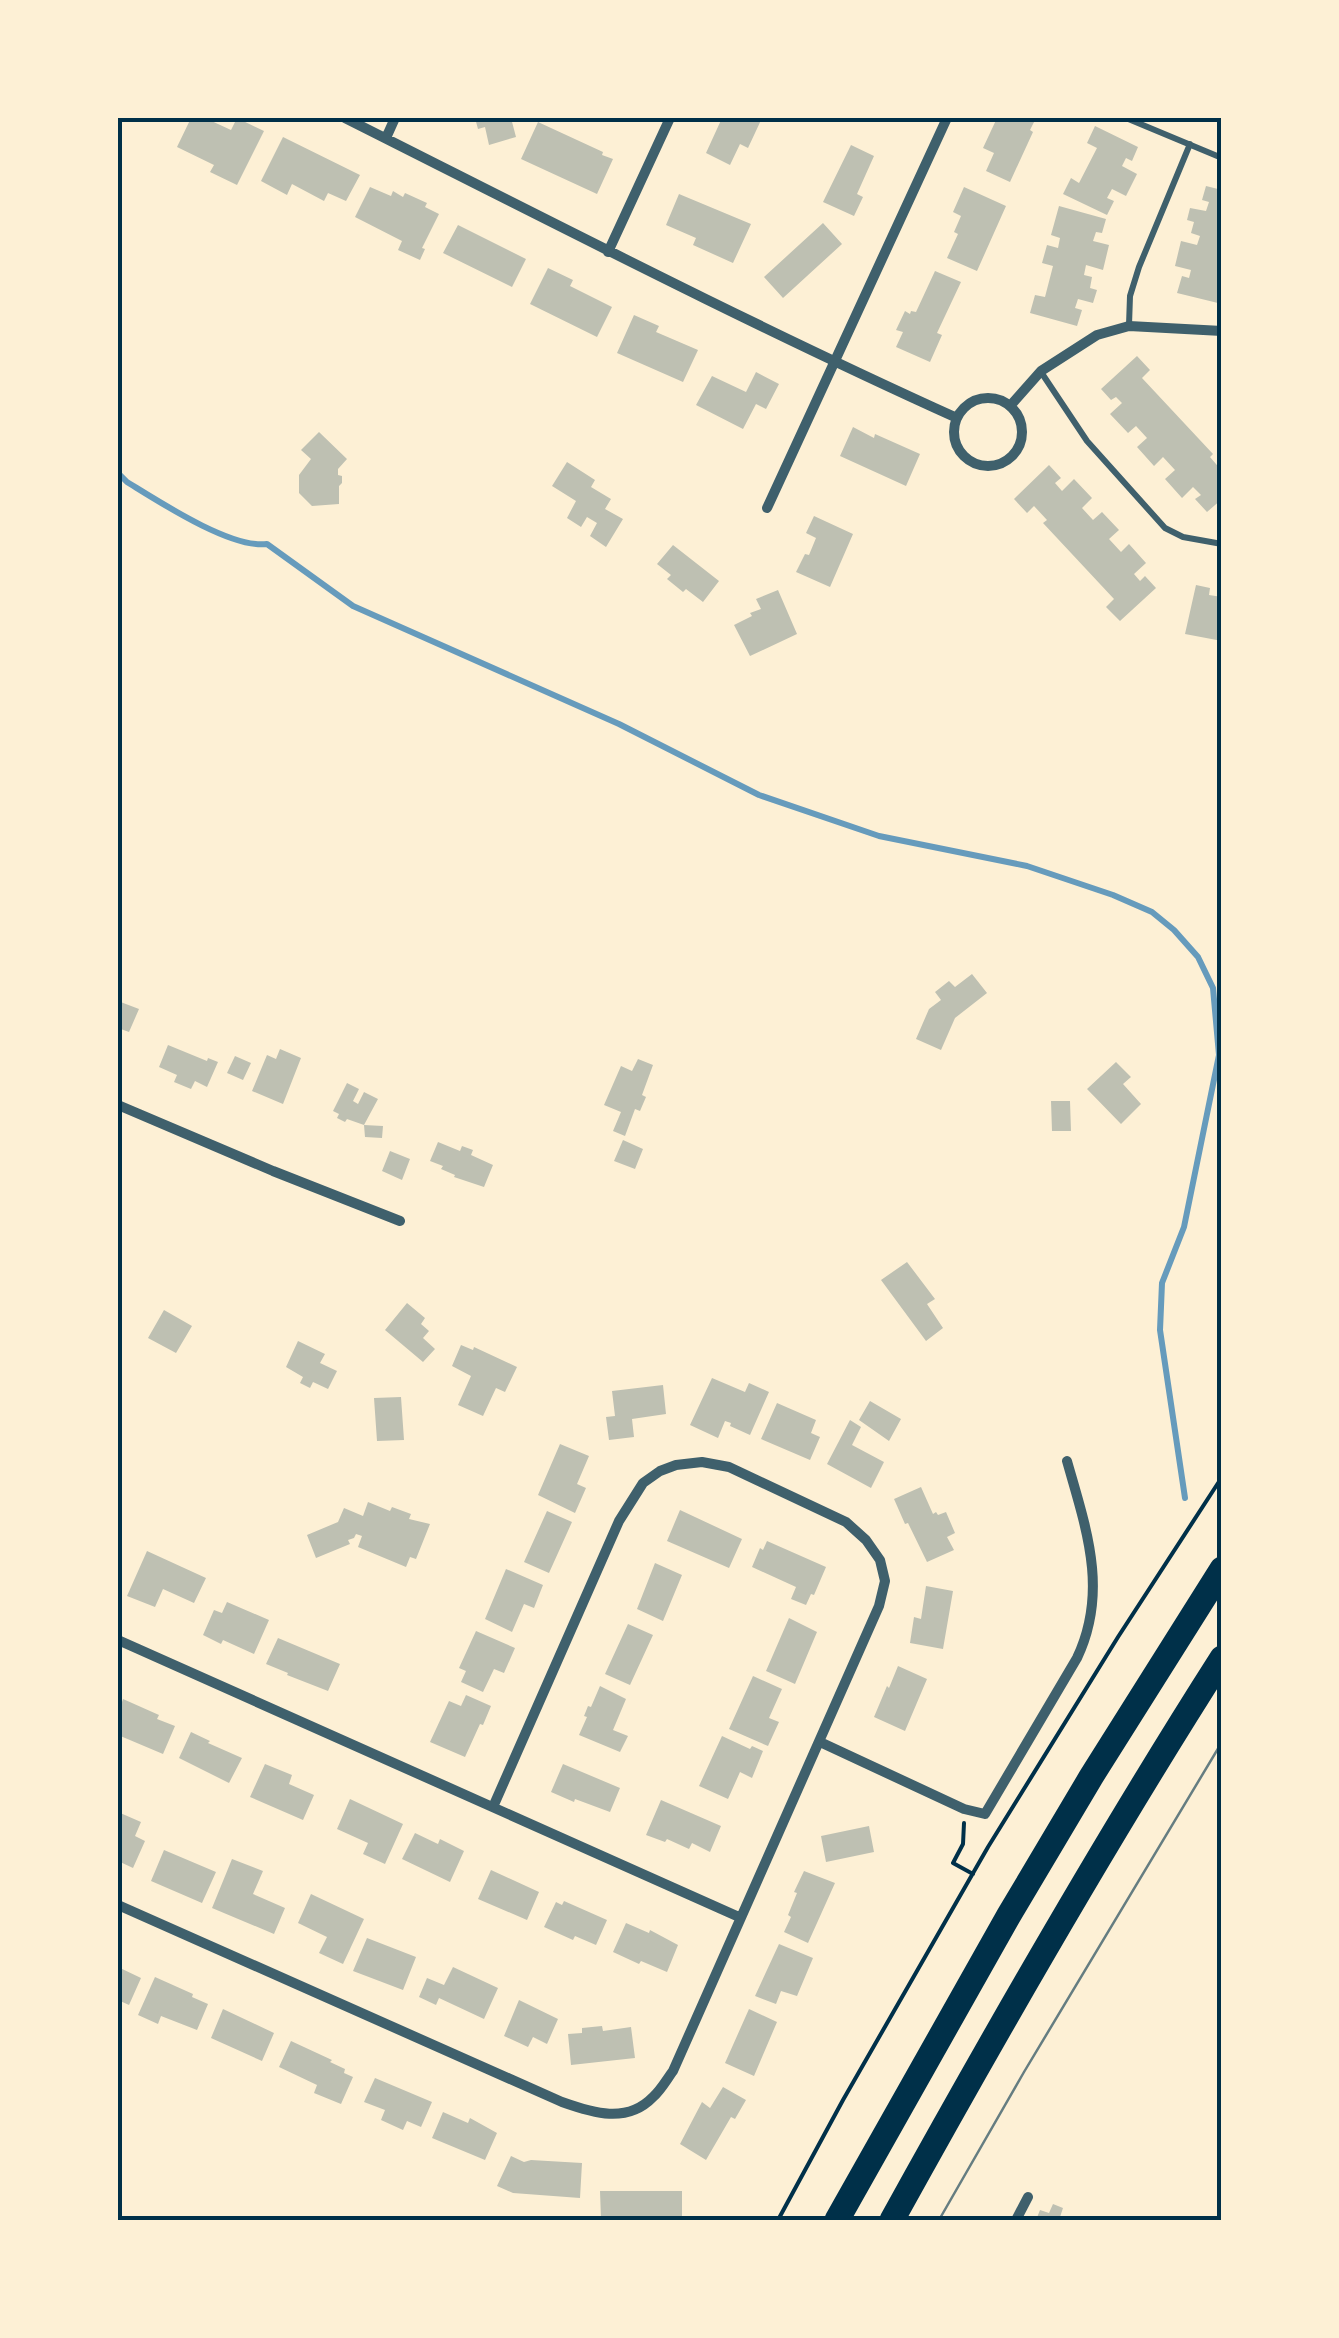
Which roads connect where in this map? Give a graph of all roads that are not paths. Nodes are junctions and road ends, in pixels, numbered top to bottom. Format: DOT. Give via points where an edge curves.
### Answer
graph roads {
  1 [pos="344,118"];
  2 [pos="395,118"];
  3 [pos="670,118"];
  4 [pos="947,118"];
  5 [pos="1126,118"];
  6 [pos="386,138"];
  7 [pos="1190,144"];
  8 [pos="1222,158"];
  9 [pos="608,252"];
  10 [pos="1130,326"];
  11 [pos="1222,331"];
  12 [pos="834,362"];
  13 [pos="1041,371"];
  14 [pos="1010,406"];
  15 [pos="957,418"];
  16 [pos="767,508"];
  17 [pos="1222,544"];
  18 [pos="118,1106"];
  19 [pos="400,1221"];
  20 [pos="1066,1461"];
  21 [pos="1222,1569"];
  22 [pos="118,1640"];
  23 [pos="1222,1658"];
  24 [pos="820,1742"];
  25 [pos="493,1806"];
  26 [pos="118,1905"];
  27 [pos="739,1917"];
  28 [pos="1028,2197"];
  29 [pos="837,2220"];
  30 [pos="892,2220"];
  31 [pos="1016,2220"];
  1 -- 6 [label="street"];
  2 -- 6 [label="street"];
  3 -- 9 [label="street"];
  4 -- 12 [label="street"];
  5 -- 7 [label="lane"];
  6 -- 9 [label="street"];
  7 -- 8 [label="lane"];
  7 -- 10 [label="lane" via="1139,267"];
  9 -- 12 [label="street"];
  10 -- 11 [label="street"];
  10 -- 13 [label="street" via="1097,335"];
  12 -- 15 [label="street"];
  12 -- 16 [label="street"];
  13 -- 14 [label="street"];
  13 -- 17 [label="lane" via="1087,441 1166,528"];
  14 -- 15 [label="street" via="978,399"];
  14 -- 15 [label="street" via="1022,437 1012,456 992,466 962,454 954,434"];
  18 -- 19 [label="street"];
  20 -- 24 [label="street" via="1092,1565 1085,1641 985,1814"];
  21 -- 29 [label="highway" via="1091,1777"];
  22 -- 25 [label="street"];
  23 -- 30 [label="highway" via="1062,1920"];
  24 -- 25 [label="street" via="880,1606 880,1560 846,1522 730,1468 676,1465 642,1483 619,1521"];
  24 -- 27 [label="street"];
  25 -- 27 [label="street"];
  26 -- 27 [label="street" via="562,2102 594,2114 624,2115 652,2100 673,2071"];
  28 -- 31 [label="street"];
}
